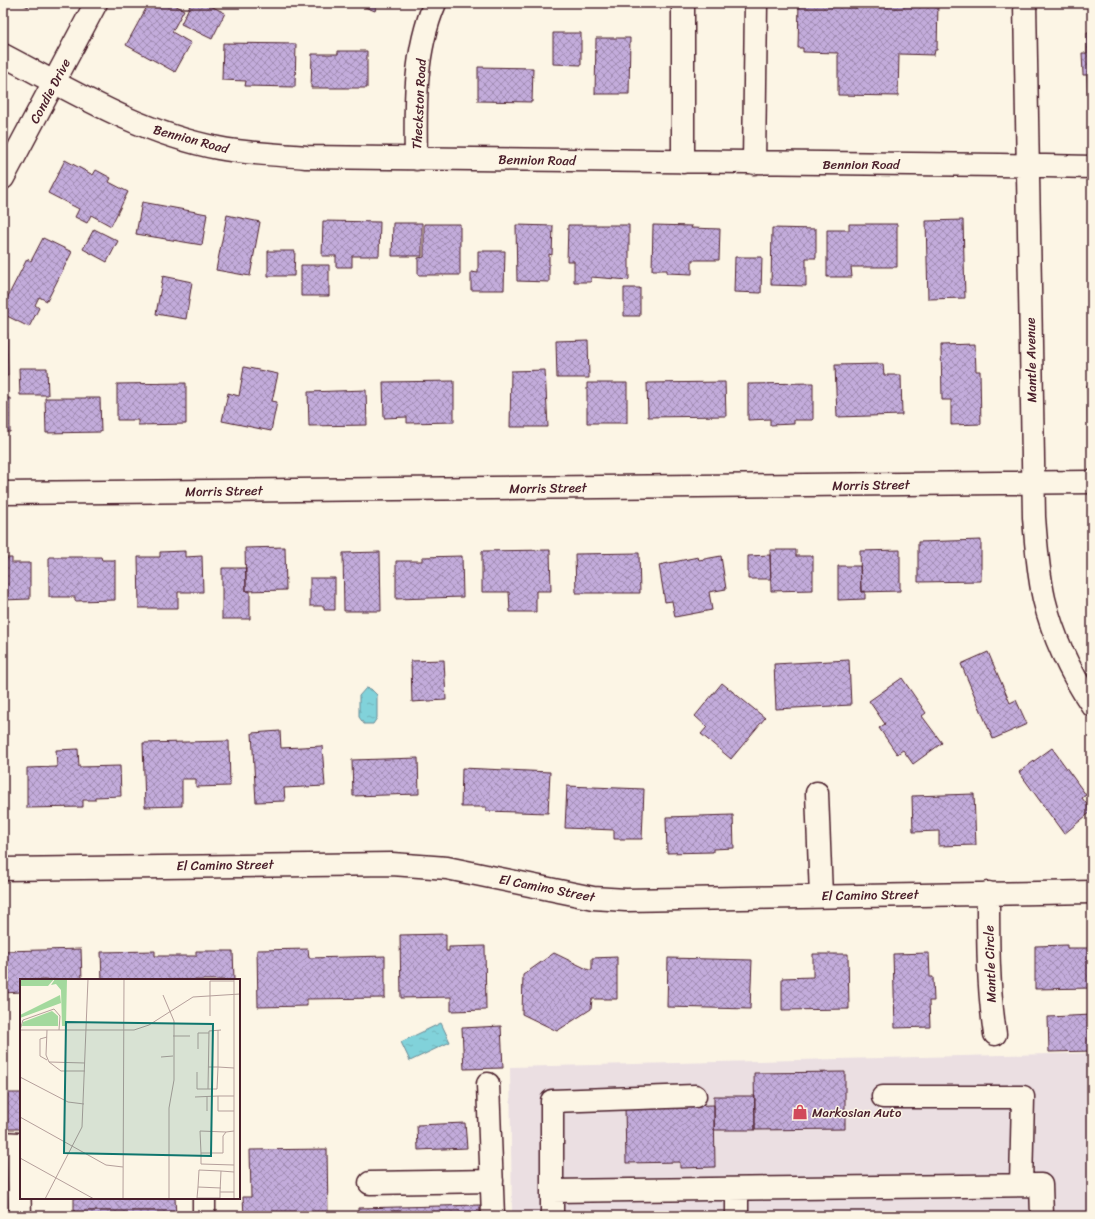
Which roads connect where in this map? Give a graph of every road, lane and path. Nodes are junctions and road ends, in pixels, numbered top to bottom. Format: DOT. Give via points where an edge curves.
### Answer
graph roads {
  1 [pos="96,3"];
  2 [pos="435,3"];
  3 [pos="683,3"];
  4 [pos="756,3"];
  5 [pos="1025,3"];
  6 [pos="3,55"];
  7 [pos="55,82"];
  8 [pos="416,159"];
  9 [pos="683,162"];
  10 [pos="754,163"];
  11 [pos="1028,166"];
  12 [pos="1092,167"];
  13 [pos="3,178"];
  14 [pos="1092,482"];
  15 [pos="1033,483"];
  16 [pos="3,493"];
  17 [pos="1092,705"];
  18 [pos="817,793"];
  19 [pos="3,869"];
  20 [pos="1092,892"];
  21 [pos="988,893"];
  22 [pos="820,896"];
  23 [pos="995,1034"];
  24 [pos="488,1084"];
  25 [pos="696,1096"];
  26 [pos="883,1096"];
  27 [pos="14,1143"];
  28 [pos="492,1181"];
  29 [pos="370,1183"];
  30 [pos="1021,1186"];
  31 [pos="737,1189"];
  32 [pos="552,1191"];
  33 [pos="204,1199"];
  34 [pos="20,1216"];
  35 [pos="204,1216"];
  36 [pos="493,1216"];
  37 [pos="552,1216"];
  38 [pos="737,1216"];
  39 [pos="1042,1216"];
  1 -- 7 [label="street, Condie Drive"];
  2 -- 8 [label="street, Theckston Road" via="427,21 418,68"];
  3 -- 9 [label="street"];
  4 -- 10 [label="street"];
  5 -- 11 [label="street, Mantle Avenue"];
  6 -- 7 [label="street, Bennion Road"];
  7 -- 8 [label="street, Bennion Road" via="132,122 218,148 306,157"];
  7 -- 13 [label="street, Condie Drive"];
  8 -- 9 [label="street, Bennion Road"];
  9 -- 10 [label="street, Bennion Road"];
  10 -- 11 [label="street, Bennion Road"];
  11 -- 12 [label="street, Bennion Road"];
  11 -- 15 [label="street, Mantle Avenue"];
  14 -- 15 [label="street, Morris Street"];
  15 -- 16 [label="street, Morris Street"];
  15 -- 17 [label="street, Mantle Avenue" via="1038,566 1044,599 1055,633 1080,688"];
  18 -- 22 [label="street"];
  19 -- 22 [label="street, El Camino Street" via="392,864 447,868 593,898 626,900"];
  20 -- 21 [label="street, El Camino Street"];
  21 -- 22 [label="street, El Camino Street"];
  21 -- 23 [label="street, Mantle Circle" via="988,970"];
  24 -- 28 [label="street"];
  25 -- 32 [label="street" via="552,1101"];
  26 -- 30 [label="street" via="1023,1098"];
  27 -- 34 [label="street"];
  28 -- 29 [label="street"];
  28 -- 36 [label="street"];
  30 -- 31 [label="street"];
  30 -- 39 [label="street" via="1041,1185"];
  31 -- 32 [label="street"];
  31 -- 38 [label="street"];
  32 -- 37 [label="street"];
  33 -- 35 [label="street"];
}
